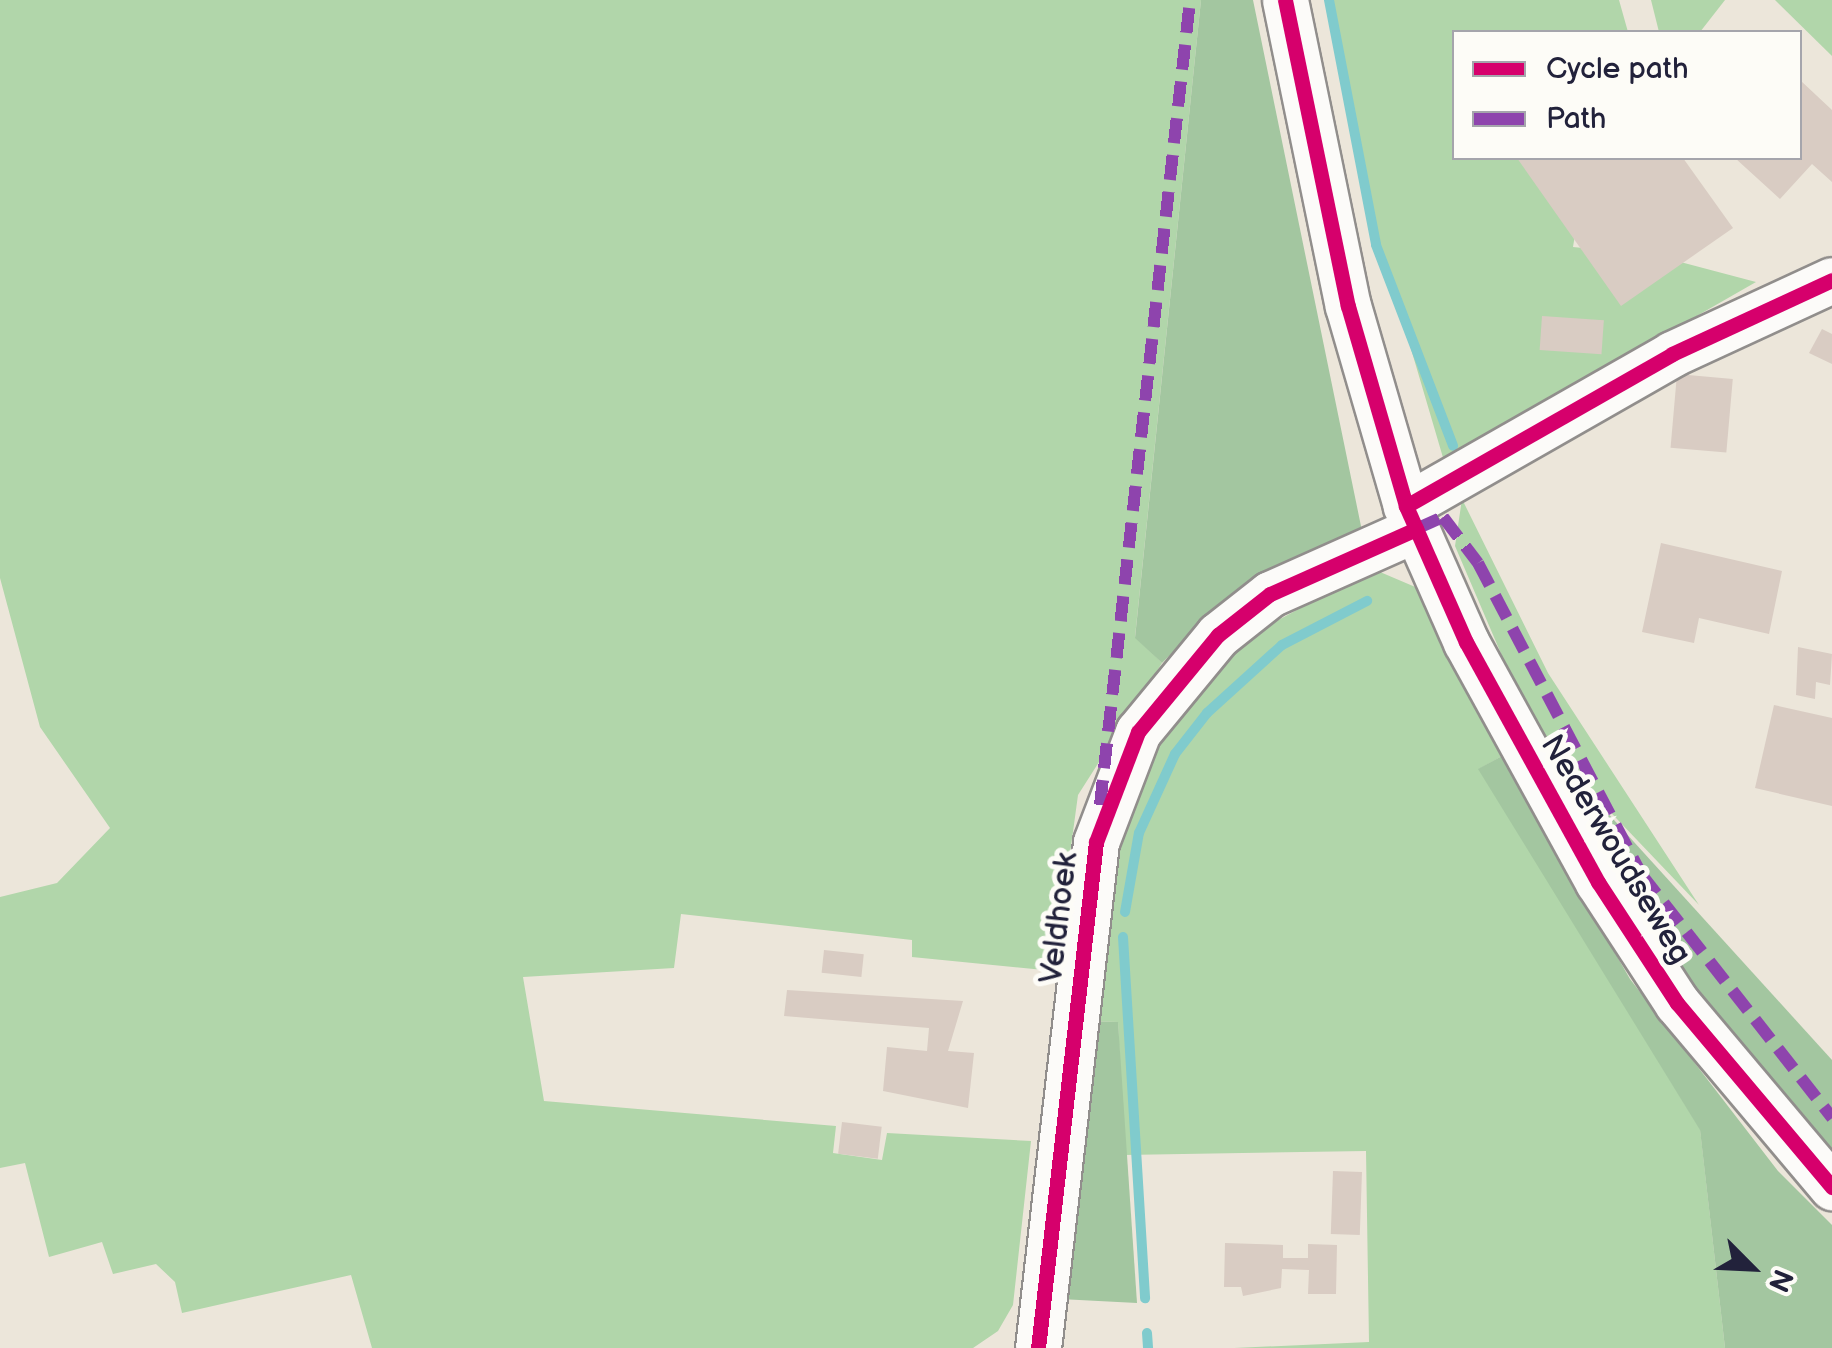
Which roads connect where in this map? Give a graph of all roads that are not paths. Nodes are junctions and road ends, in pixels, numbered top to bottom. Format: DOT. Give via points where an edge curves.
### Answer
graph roads {
  1 [pos="1286,0"];
  2 [pos="1832,280"];
  3 [pos="1411,517"];
  4 [pos="1832,1187"];
  5 [pos="1038,1348"];
  1 -- 3 [label="street, Nederwoudseweg" via="1348,306"];
  2 -- 3 [label="street" via="1672,354"];
  3 -- 4 [label="street, Nederwoudseweg" via="1598,882 1677,1002"];
  3 -- 5 [label="street, Veldhoek" via="1270,594 1218,635 1138,732 1096,842"];
}
